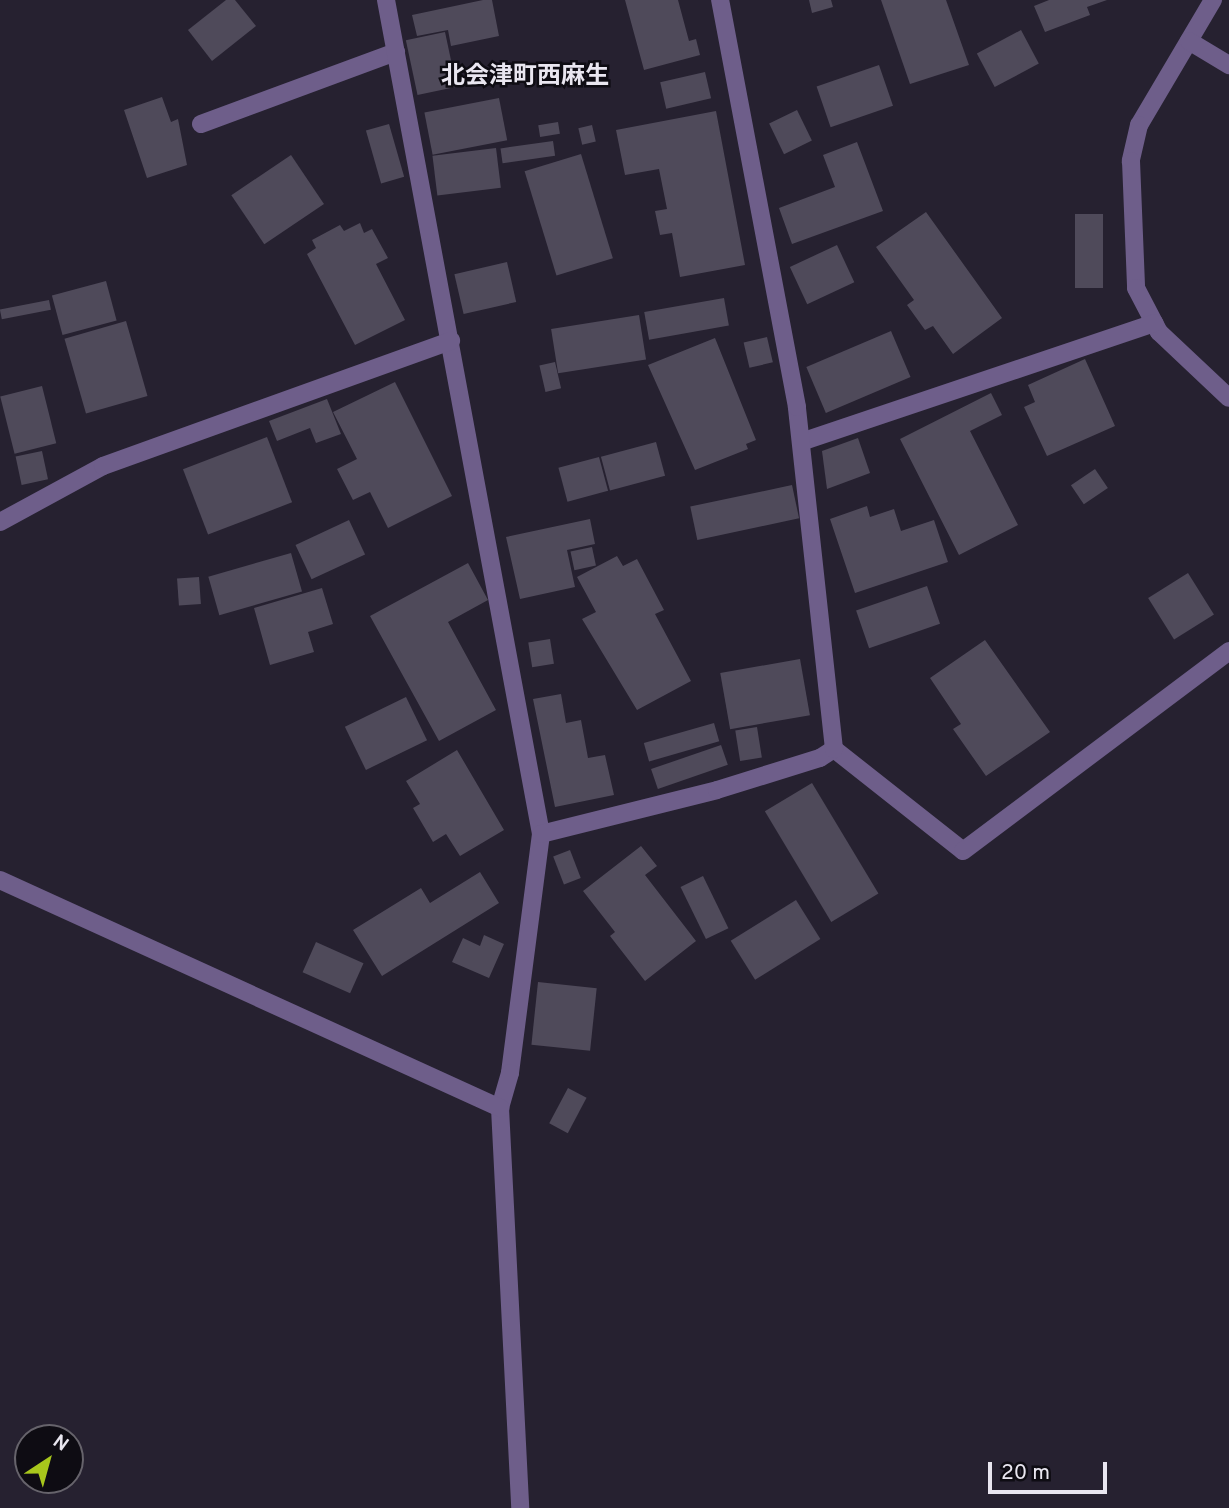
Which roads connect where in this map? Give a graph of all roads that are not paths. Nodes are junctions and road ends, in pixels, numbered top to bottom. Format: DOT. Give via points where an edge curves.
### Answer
graph roads {
  1 [pos="386,0"];
  2 [pos="720,0"];
  3 [pos="1213,0"];
  4 [pos="1189,41"];
  5 [pos="396,52"];
  6 [pos="1229,65"];
  7 [pos="201,124"];
  8 [pos="1154,323"];
  9 [pos="451,341"];
  10 [pos="1229,398"];
  11 [pos="801,442"];
  12 [pos="0,522"];
  13 [pos="1229,651"];
  14 [pos="834,750"];
  15 [pos="541,834"];
  16 [pos="0,880"];
  17 [pos="500,1108"];
  18 [pos="520,1508"];
  1 -- 5 [label="street"];
  2 -- 11 [label="street"];
  3 -- 4 [label="street"];
  4 -- 6 [label="street"];
  4 -- 8 [label="street" via="1139,125 1131,162 1136,288"];
  5 -- 7 [label="street"];
  5 -- 9 [label="street"];
  8 -- 10 [label="street"];
  8 -- 11 [label="street"];
  9 -- 12 [label="street" via="103,466"];
  9 -- 15 [label="street"];
  11 -- 14 [label="street"];
  13 -- 14 [label="street" via="963,851"];
  14 -- 15 [label="street" via="717,790"];
  15 -- 17 [label="street" via="510,1073"];
  16 -- 17 [label="street"];
  17 -- 18 [label="street"];
}
